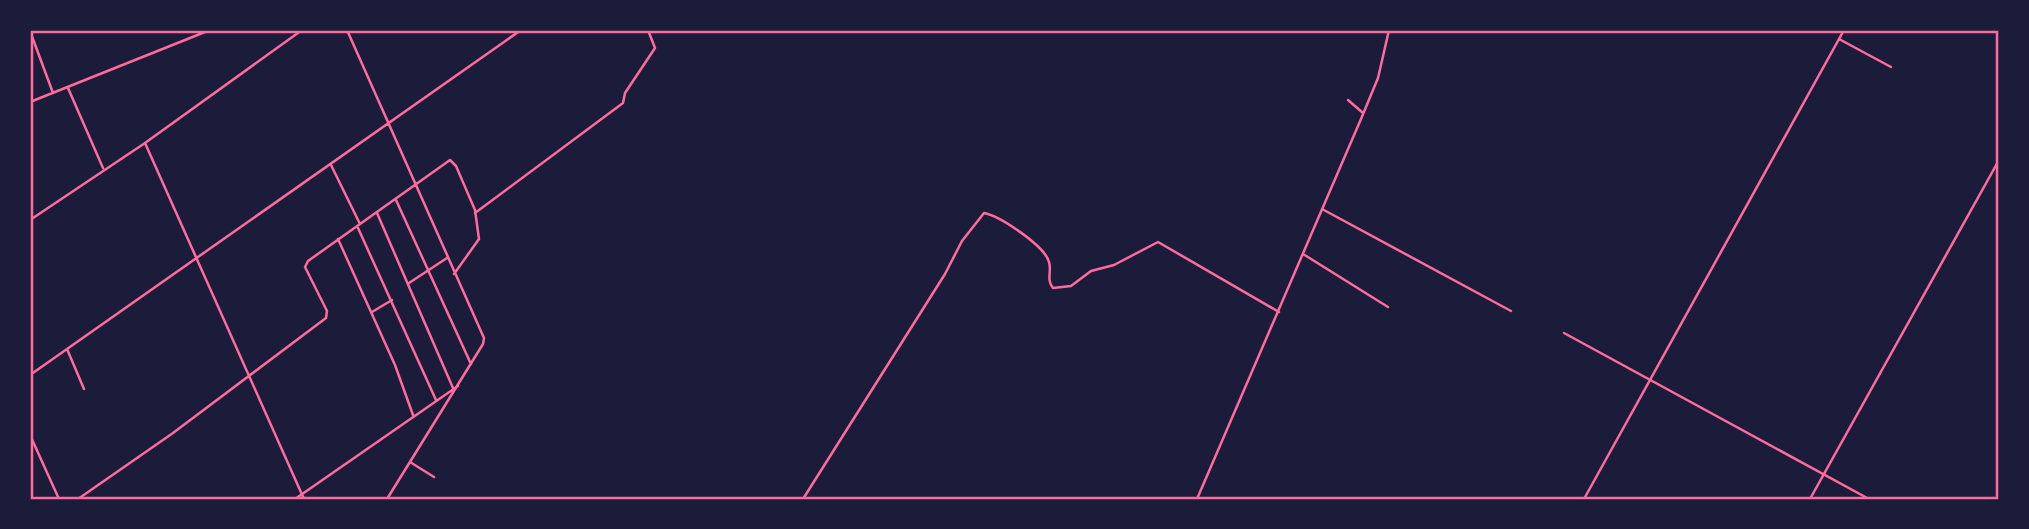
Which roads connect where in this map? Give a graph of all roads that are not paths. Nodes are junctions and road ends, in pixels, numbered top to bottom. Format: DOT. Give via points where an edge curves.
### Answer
graph roads {
  1 [pos="210,30"];
  2 [pos="302,30"];
  3 [pos="347,30"];
  4 [pos="521,30"];
  5 [pos="648,30"];
  6 [pos="1389,30"];
  7 [pos="1844,30"];
  8 [pos="30,31"];
  9 [pos="1839,39"];
  10 [pos="1891,66"];
  11 [pos="67,88"];
  12 [pos="53,93"];
  13 [pos="1348,100"];
  14 [pos="30,102"];
  15 [pos="1363,113"];
  16 [pos="389,123"];
  17 [pos="145,143"];
  18 [pos="1999,160"];
  19 [pos="331,165"];
  20 [pos="103,168"];
  21 [pos="416,185"];
  22 [pos="396,200"];
  23 [pos="1322,209"];
  24 [pos="475,212"];
  25 [pos="377,213"];
  26 [pos="30,220"];
  27 [pos="359,225"];
  28 [pos="338,239"];
  29 [pos="1303,254"];
  30 [pos="447,258"];
  31 [pos="197,259"];
  32 [pos="427,270"];
  33 [pos="453,274"];
  34 [pos="408,283"];
  35 [pos="392,300"];
  36 [pos="1388,307"];
  37 [pos="1511,311"];
  38 [pos="372,312"];
  39 [pos="1279,312"];
  40 [pos="1564,333"];
  41 [pos="67,349"];
  42 [pos="471,364"];
  43 [pos="30,375"];
  44 [pos="248,377"];
  45 [pos="1650,380"];
  46 [pos="456,387"];
  47 [pos="84,389"];
  48 [pos="436,400"];
  49 [pos="414,415"];
  50 [pos="30,435"];
  51 [pos="410,462"];
  52 [pos="1823,474"];
  53 [pos="434,477"];
  54 [pos="302,494"];
  55 [pos="59,499"];
  56 [pos="78,499"];
  57 [pos="295,499"];
  58 [pos="304,499"];
  59 [pos="387,499"];
  60 [pos="803,499"];
  61 [pos="1197,499"];
  62 [pos="1584,499"];
  63 [pos="1810,499"];
  64 [pos="1869,499"];
  1 -- 11 [label="street"];
  2 -- 17 [label="street"];
  3 -- 16 [label="street"];
  4 -- 16 [label="street"];
  5 -- 24 [label="street" via="655,48 623,103"];
  6 -- 15 [label="street" via="1378,78"];
  7 -- 9 [label="street"];
  8 -- 12 [label="street"];
  9 -- 10 [label="street"];
  9 -- 45 [label="street"];
  11 -- 12 [label="street"];
  11 -- 20 [label="street"];
  12 -- 14 [label="street"];
  13 -- 15 [label="street"];
  15 -- 23 [label="street"];
  16 -- 19 [label="street"];
  16 -- 21 [label="street"];
  17 -- 20 [label="street"];
  17 -- 31 [label="street"];
  18 -- 52 [label="street"];
  19 -- 27 [label="street"];
  19 -- 31 [label="street"];
  20 -- 26 [label="street"];
  21 -- 22 [label="street"];
  21 -- 24 [label="street" via="452,160"];
  21 -- 30 [label="street"];
  22 -- 25 [label="street"];
  22 -- 32 [label="street"];
  23 -- 29 [label="street"];
  23 -- 37 [label="street"];
  24 -- 33 [label="street" via="479,239"];
  25 -- 27 [label="street"];
  25 -- 34 [label="street"];
  27 -- 28 [label="street"];
  27 -- 35 [label="street"];
  28 -- 38 [label="street"];
  28 -- 44 [label="street" via="305,265 327,311 326,318"];
  29 -- 36 [label="street"];
  29 -- 39 [label="street"];
  30 -- 32 [label="street"];
  30 -- 33 [label="street"];
  31 -- 41 [label="street"];
  31 -- 44 [label="street"];
  32 -- 34 [label="street"];
  32 -- 42 [label="street"];
  33 -- 42 [label="street" via="483,334 483,344"];
  34 -- 46 [label="street"];
  35 -- 38 [label="street"];
  35 -- 48 [label="street"];
  38 -- 49 [label="street"];
  39 -- 60 [label="street" via="1158,242 1114,265 1091,271 1071,286 1053,288 1042,248 984,213 962,241"];
  39 -- 61 [label="street"];
  40 -- 45 [label="street"];
  41 -- 43 [label="street"];
  41 -- 47 [label="street"];
  42 -- 46 [label="street"];
  44 -- 54 [label="street"];
  44 -- 56 [label="street"];
  45 -- 52 [label="street"];
  45 -- 62 [label="street"];
  46 -- 48 [label="street"];
  46 -- 51 [label="street"];
  48 -- 49 [label="street"];
  49 -- 54 [label="street"];
  50 -- 55 [label="street"];
  51 -- 53 [label="street"];
  51 -- 59 [label="street"];
  52 -- 63 [label="street"];
  52 -- 64 [label="street"];
  54 -- 57 [label="street"];
  54 -- 58 [label="street"];
}
